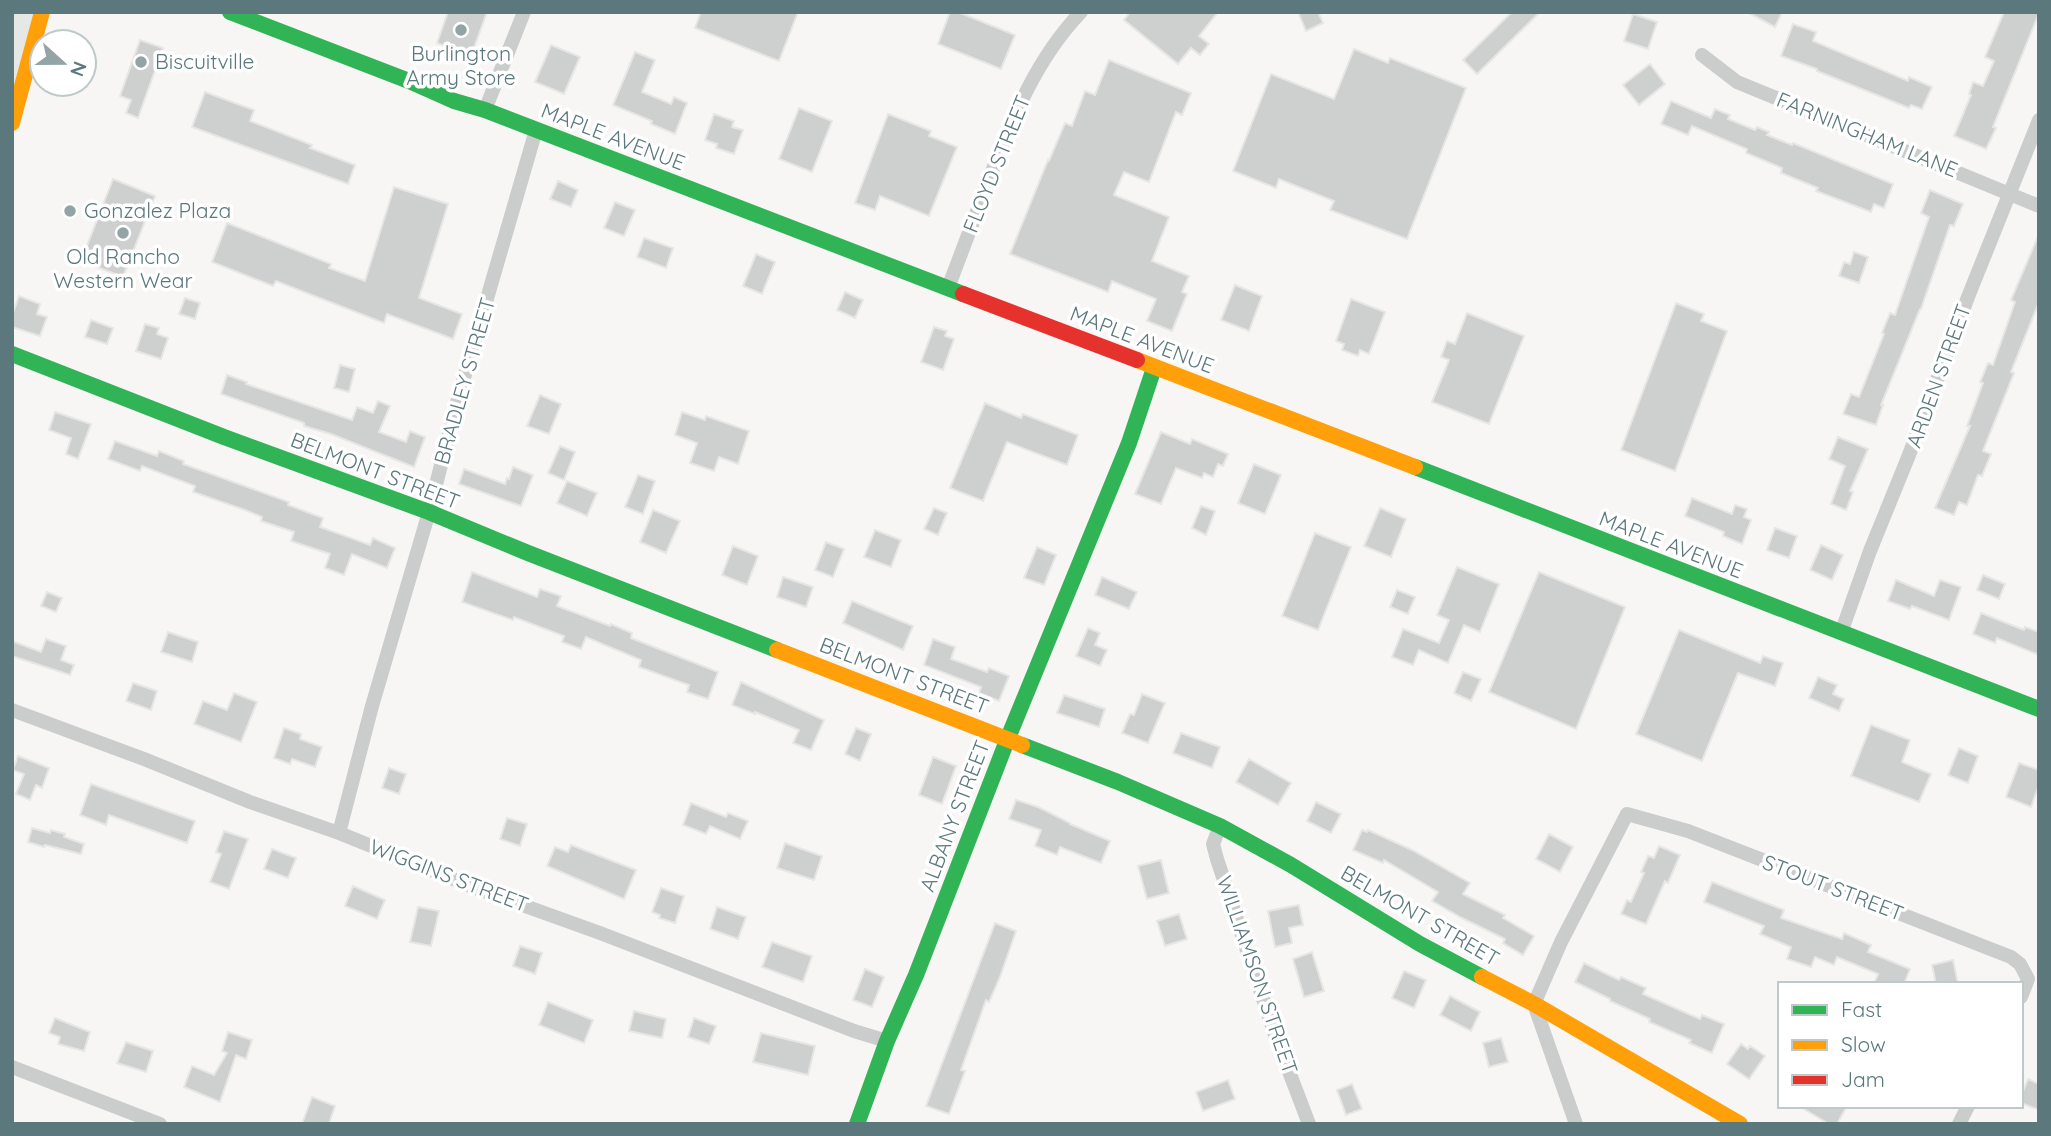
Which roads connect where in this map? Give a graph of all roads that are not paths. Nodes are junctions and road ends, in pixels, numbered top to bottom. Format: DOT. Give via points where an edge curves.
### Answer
graph roads {
  1 [pos="42,12"];
  2 [pos="230,12"];
  3 [pos="524,12"];
  4 [pos="1081,12"];
  5 [pos="1702,55"];
  6 [pos="485,110"];
  7 [pos="2039,120"];
  8 [pos="12,122"];
  9 [pos="536,130"];
  10 [pos="2009,193"];
  11 [pos="2039,206"];
  12 [pos="948,288"];
  13 [pos="12,355"];
  14 [pos="1154,368"];
  15 [pos="429,512"];
  16 [pos="1841,633"];
  17 [pos="2039,709"];
  18 [pos="12,710"];
  19 [pos="1007,738"];
  20 [pos="1220,826"];
  21 [pos="339,833"];
  22 [pos="2023,992"];
  23 [pos="1534,1004"];
  24 [pos="887,1041"];
  25 [pos="12,1067"];
  26 [pos="1967,1108"];
  27 [pos="160,1124"];
  28 [pos="857,1124"];
  29 [pos="1309,1124"];
  30 [pos="1576,1124"];
  31 [pos="1740,1124"];
  32 [pos="1959,1124"];
  1 -- 8 [label="street"];
  2 -- 6 [label="street, MAPLE AVENUE"];
  3 -- 6 [label="street"];
  4 -- 12 [label="street, FLOYD STREET" via="1053,47 1014,113"];
  5 -- 10 [label="street, FARNINGHAM LANE" via="1737,82"];
  6 -- 9 [label="street, MAPLE AVENUE"];
  7 -- 10 [label="street, ARDEN STREET"];
  9 -- 12 [label="street, MAPLE AVENUE"];
  9 -- 15 [label="street, BRADLEY STREET"];
  10 -- 11 [label="street, FARNINGHAM LANE"];
  10 -- 16 [label="street, ARDEN STREET"];
  12 -- 14 [label="street, MAPLE AVENUE"];
  13 -- 15 [label="street, BELMONT STREET"];
  14 -- 16 [label="street, MAPLE AVENUE"];
  14 -- 19 [label="street, ALBANY STREET" via="1129,443"];
  15 -- 19 [label="street, BELMONT STREET"];
  15 -- 21 [label="street, BRADLEY STREET"];
  16 -- 17 [label="street, MAPLE AVENUE"];
  18 -- 21 [label="street, WIGGINS STREET"];
  19 -- 20 [label="street, BELMONT STREET"];
  19 -- 24 [label="street, ALBANY STREET"];
  20 -- 23 [label="street, BELMONT STREET" via="1420,944"];
  20 -- 29 [label="street, WILLIAMSON STREET" via="1213,844 1217,859"];
  21 -- 24 [label="street, WIGGINS STREET"];
  22 -- 23 [label="street, STOUT STREET" via="2028,979 2011,957 1688,831 1628,814"];
  23 -- 30 [label="street"];
  23 -- 31 [label="street, BELMONT STREET"];
  24 -- 28 [label="street, ALBANY STREET"];
  25 -- 27 [label="street"];
  26 -- 32 [label="street"];
}
